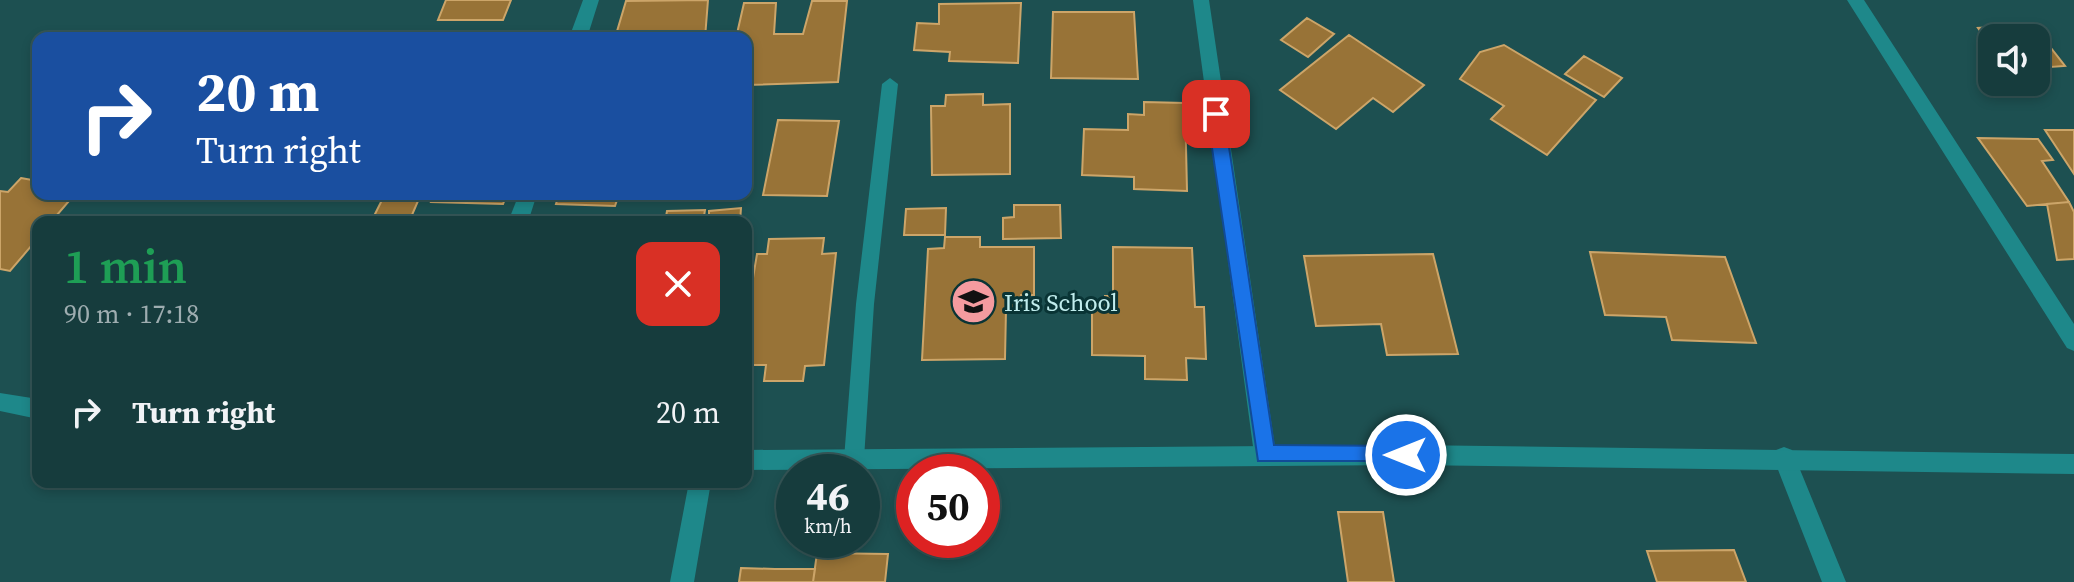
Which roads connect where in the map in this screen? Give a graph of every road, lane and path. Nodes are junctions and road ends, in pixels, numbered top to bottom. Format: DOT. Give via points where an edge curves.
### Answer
graph roads {
  1 [pos="591,0"];
  2 [pos="1201,0"];
  3 [pos="1855,0"];
  4 [pos="580,32"];
  5 [pos="890,84"];
  6 [pos="2074,342"];
  7 [pos="0,402"];
  8 [pos="32,408"];
  9 [pos="854,454"];
  10 [pos="1265,454"];
  11 [pos="1784,457"];
  12 [pos="880,459"];
  13 [pos="752,460"];
  14 [pos="776,460"];
  15 [pos="2074,464"];
  16 [pos="699,488"];
  17 [pos="682,582"];
  18 [pos="1834,582"];
  1 -- 4 [label="street"];
  2 -- 10 [label="street"];
  3 -- 6 [label="street"];
  5 -- 9 [label="lane"];
  7 -- 8 [label="street"];
  10 -- 11 [label="street"];
  10 -- 12 [label="street"];
  11 -- 15 [label="street"];
  11 -- 18 [label="street"];
  13 -- 14 [label="street"];
  16 -- 17 [label="street"];
}
